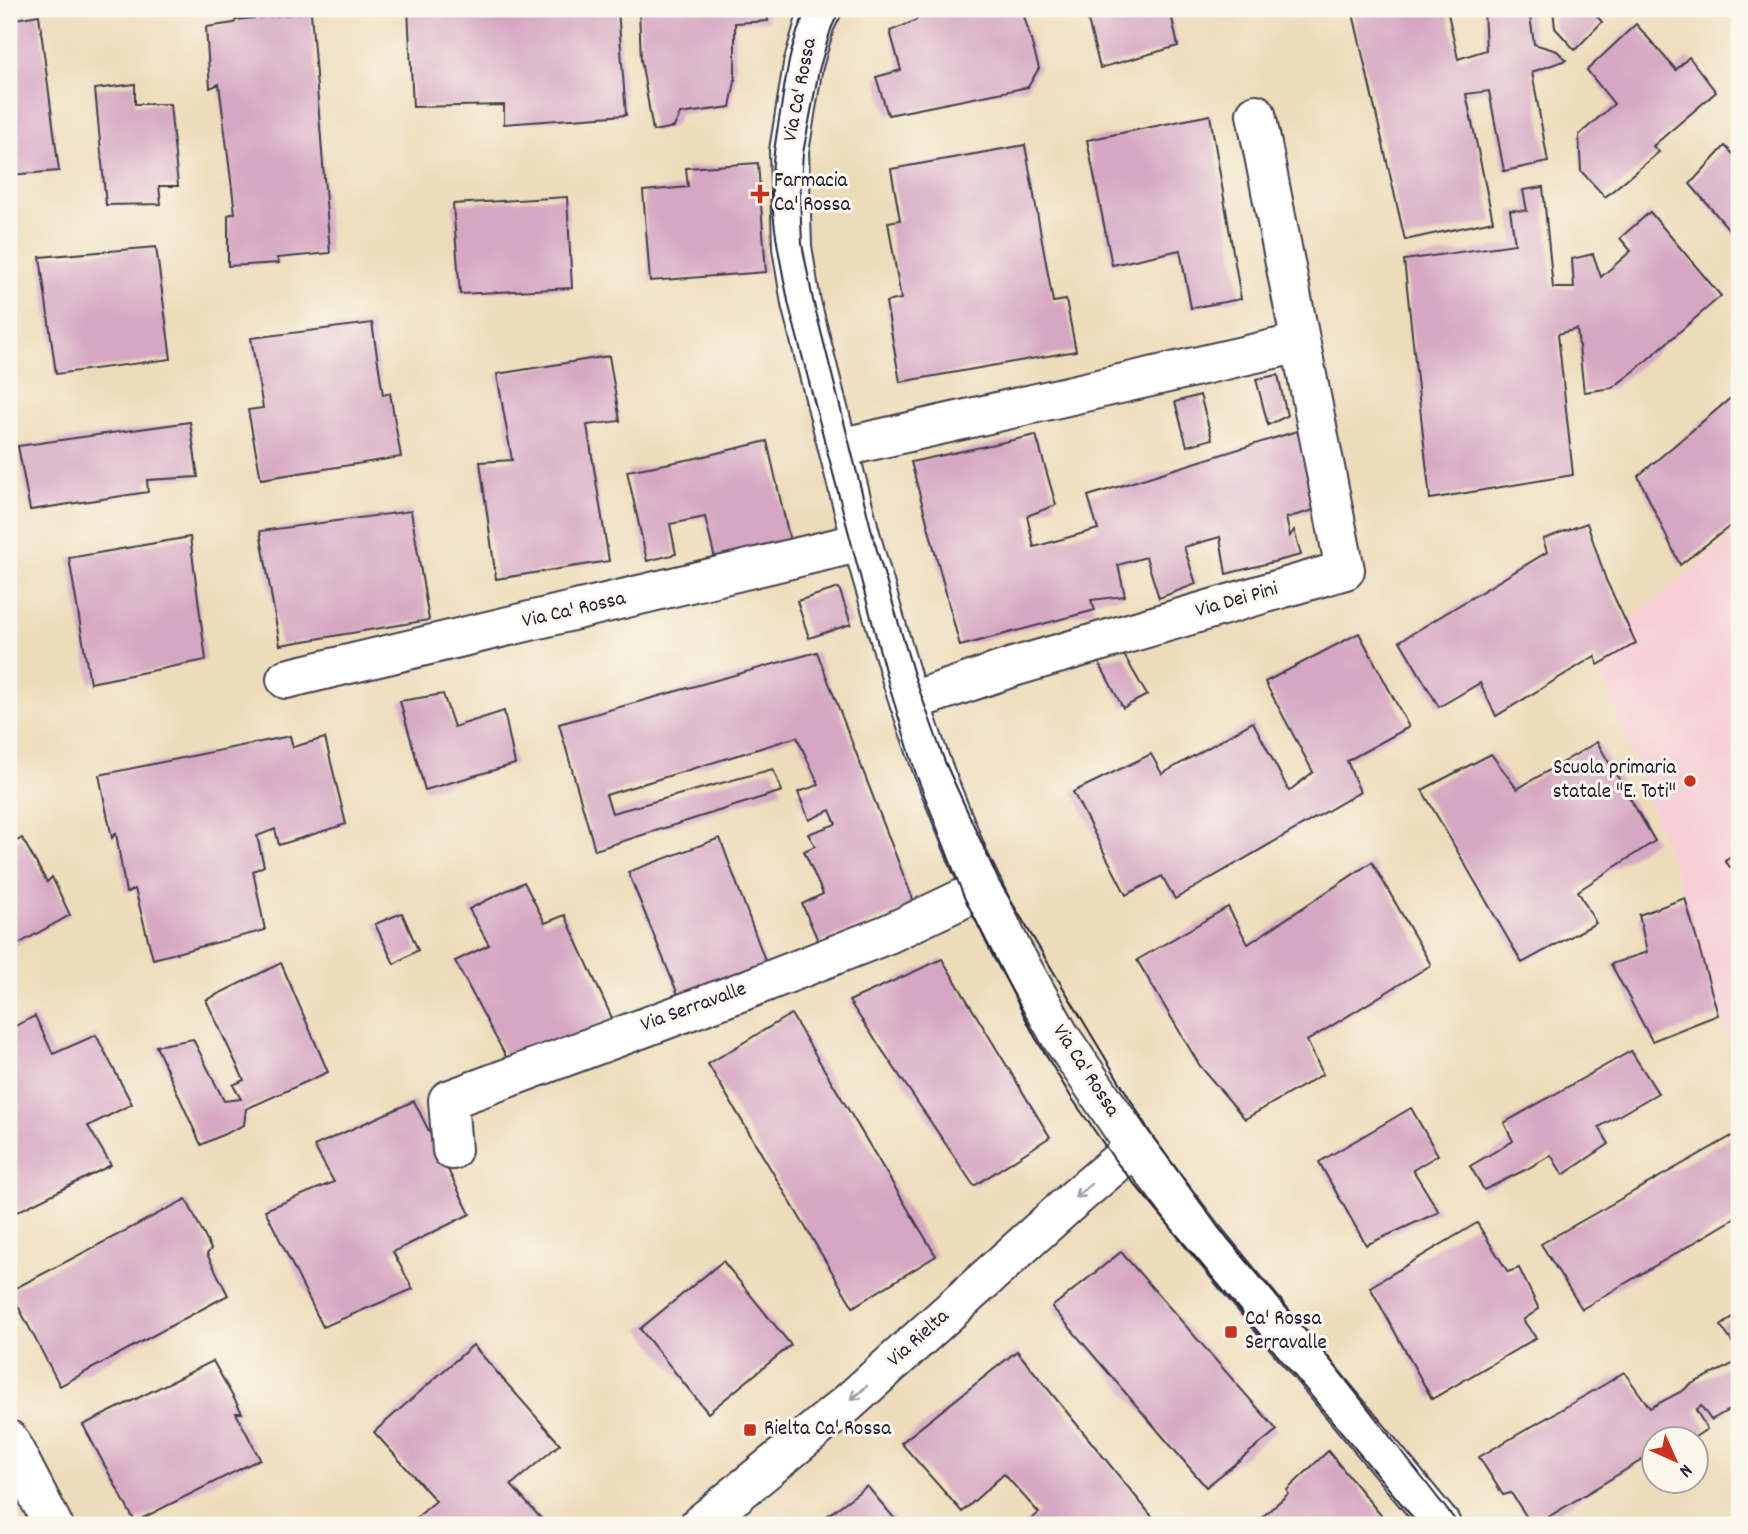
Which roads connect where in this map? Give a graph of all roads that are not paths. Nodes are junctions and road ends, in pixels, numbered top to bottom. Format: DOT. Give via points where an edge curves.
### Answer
graph roads {
  1 [pos="822,9"];
  2 [pos="1256,114"];
  3 [pos="1300,343"];
  4 [pos="839,448"];
  5 [pos="862,542"];
  6 [pos="286,679"];
  7 [pos="909,702"];
  8 [pos="983,889"];
  9 [pos="1135,1147"];
  10 [pos="452,1150"];
  11 [pos="9,1440"];
  12 [pos="53,1525"];
  13 [pos="699,1525"];
  14 [pos="1441,1525"];
  1 -- 4 [label="street, Via Ca' Rossa" via="803,65 789,151 792,247 801,303"];
  2 -- 3 [label="street, Via Dei Pini"];
  3 -- 4 [label="street"];
  3 -- 7 [label="street, Via Dei Pini" via="1345,569"];
  4 -- 5 [label="street, Via Ca' Rossa"];
  5 -- 6 [label="street, Via Ca' Rossa"];
  5 -- 7 [label="street, Via Ca' Rossa"];
  7 -- 8 [label="street, Via Ca' Rossa"];
  8 -- 9 [label="street, Via Ca' Rossa" via="1060,1036"];
  8 -- 10 [label="street, Via Serravalle" via="888,934 448,1100"];
  9 -- 13 [label="street, Via Rielta, one-way" via="848,1403"];
  9 -- 14 [label="street, Via Ca' Rossa" via="1203,1237"];
  11 -- 12 [label="street"];
}
